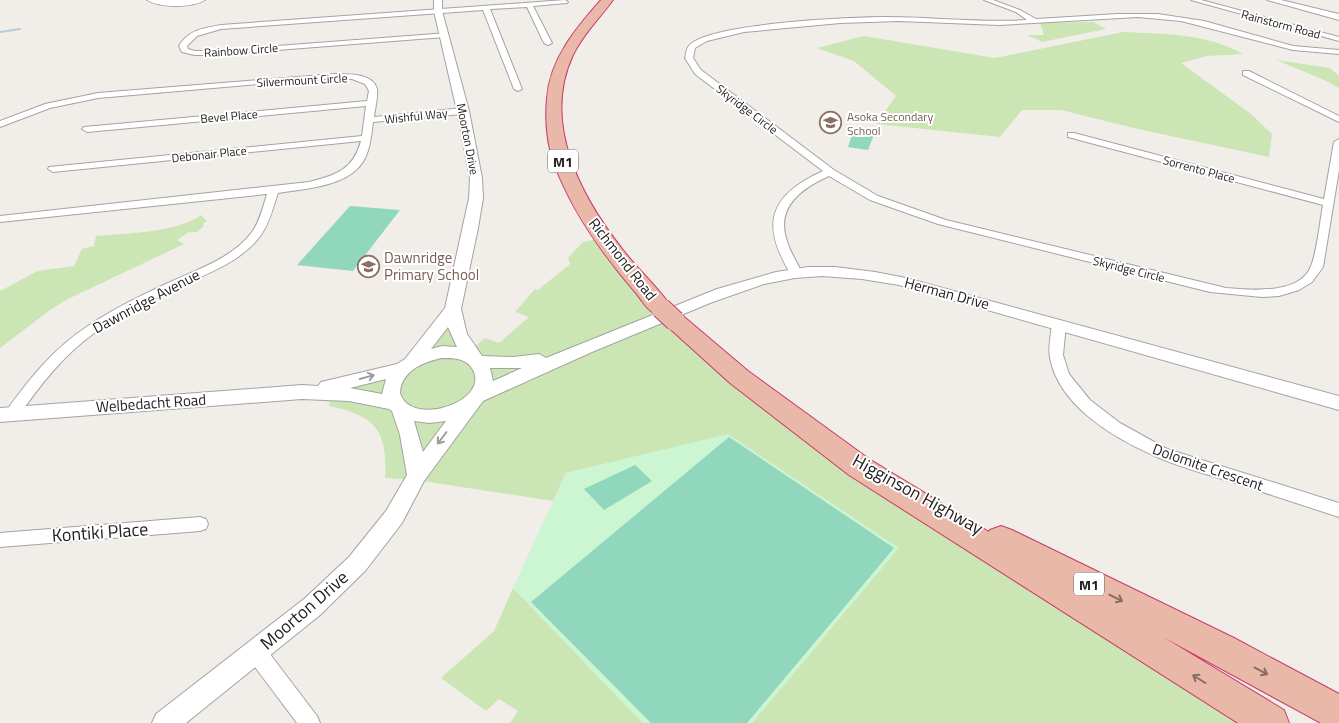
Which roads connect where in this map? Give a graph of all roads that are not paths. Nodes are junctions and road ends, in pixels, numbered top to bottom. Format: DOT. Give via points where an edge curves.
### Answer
graph roads {
  1 [pos="150,0"];
  2 [pos="202,0"];
  3 [pos="437,0"];
  4 [pos="620,0"];
  5 [pos="987,0"];
  6 [pos="1194,0"];
  7 [pos="1271,0"];
  8 [pos="565,2"];
  9 [pos="603,4"];
  10 [pos="529,5"];
  11 [pos="486,8"];
  12 [pos="438,12"];
  13 [pos="1339,17"];
  14 [pos="1035,21"];
  15 [pos="445,35"];
  16 [pos="1339,39"];
  17 [pos="548,43"];
  18 [pos="573,43"];
  19 [pos="1339,52"];
  20 [pos="1246,73"];
  21 [pos="518,89"];
  22 [pos="371,103"];
  23 [pos="463,111"];
  24 [pos="1339,119"];
  25 [pos="369,120"];
  26 [pos="0,124"];
  27 [pos="87,129"];
  28 [pos="1071,135"];
  29 [pos="365,138"];
  30 [pos="1339,142"];
  31 [pos="1338,153"];
  32 [pos="53,169"];
  33 [pos="830,172"];
  34 [pos="274,190"];
  35 [pos="1328,202"];
  36 [pos="0,219"];
  37 [pos="796,273"];
  38 [pos="453,309"];
  39 [pos="1059,324"];
  40 [pos="476,359"];
  41 [pos="557,359"];
  42 [pos="407,365"];
  43 [pos="302,392"];
  44 [pos="473,400"];
  45 [pos="1339,403"];
  46 [pos="398,406"];
  47 [pos="6,414"];
  48 [pos="841,452"];
  49 [pos="416,475"];
  50 [pos="1339,510"];
  51 [pos="200,524"];
  52 [pos="0,540"];
  53 [pos="256,652"];
  54 [pos="1339,714"];
  55 [pos="165,723"];
  56 [pos="310,723"];
  57 [pos="1271,723"];
  1 -- 2 [label="street" via="159,4 182,4"];
  3 -- 12 [label="street, Moorton Drive"];
  4 -- 18 [label="highway" via="602,13"];
  5 -- 14 [label="street"];
  6 -- 16 [label="street, Rainstorm Road"];
  7 -- 13 [label="street"];
  8 -- 10 [label="street"];
  9 -- 18 [label="highway, Richmond Road / M1"];
  10 -- 11 [label="street"];
  10 -- 17 [label="street"];
  11 -- 12 [label="street"];
  11 -- 21 [label="street"];
  12 -- 15 [label="street, Moorton Drive"];
  12 -- 15 [label="street, Rainbow Circle" via="221,27 193,34 184,48 194,53 212,53"];
  14 -- 19 [label="street, Skyridge Circle" via="1166,17 1283,46"];
  14 -- 33 [label="street, Skyridge Circle" via="855,20 728,32 693,46 689,60 698,72"];
  15 -- 23 [label="street, Moorton Drive"];
  18 -- 48 [label="highway, Richmond Road / M1" via="559,74 554,102 559,148 580,202 610,249 668,314 746,383"];
  20 -- 24 [label="street"];
  22 -- 25 [label="street, Silvermount Circle"];
  22 -- 26 [label="street, Silvermount Circle" via="373,87 367,81 350,76 330,76 88,97 38,109"];
  22 -- 27 [label="street, Bevel Place"];
  23 -- 25 [label="street, Wishful Way"];
  23 -- 38 [label="street, Moorton Drive" via="473,160 476,198"];
  25 -- 29 [label="street, Silvermount Circle"];
  28 -- 35 [label="street, Sorrento Place"];
  29 -- 32 [label="street, Debonair Place"];
  29 -- 34 [label="street, Silvermount Circle" via="361,157 346,172 318,183"];
  30 -- 31 [label="street, Skyridge Circle"];
  31 -- 35 [label="street, Skyridge Circle"];
  33 -- 35 [label="street, Skyridge Circle" via="874,198 922,216 1203,287 1246,293 1288,289 1312,275 1317,267"];
  33 -- 37 [label="street" via="796,190 780,212 780,236"];
  34 -- 36 [label="street, Silvermount Circle"];
  34 -- 47 [label="street, Dawnridge Avenue" via="262,224 245,247 85,333 47,367"];
  37 -- 39 [label="street, Herman Drive" via="878,276"];
  37 -- 41 [label="street, Herman Drive" via="750,282"];
  38 -- 40 [label="street, Moorton Drive" via="459,338"];
  38 -- 42 [label="street, Moorton Drive"];
  39 -- 45 [label="street, Herman Drive"];
  39 -- 50 [label="street, Dolomite Crescent" via="1056,358 1062,375 1084,402 1126,434 1162,453"];
  40 -- 41 [label="street, Herman Drive" via="513,363"];
  40 -- 42 [label="street" via="458,352 442,352"];
  40 -- 44 [label="street" via="486,377"];
  41 -- 44 [label="street, Herman Drive"];
  43 -- 42 [label="street, Welbedacht Road, one-way"];
  42 -- 46 [label="street" via="396,376 392,386 391,395"];
  43 -- 46 [label="street, Welbedacht Road" via="349,394"];
  43 -- 47 [label="street, Welbedacht Road"];
  44 -- 46 [label="street" via="453,412 434,416 415,415"];
  44 -- 49 [label="street, Moorton Drive, one-way"];
  46 -- 49 [label="street" via="410,435"];
  48 -- 54 [label="highway, Higginson Highway / M1, one-way" via="1022,551 1222,650"];
  57 -- 48 [label="highway, Higginson Highway / M1, one-way" via="901,494"];
  49 -- 53 [label="street, Moorton Drive" via="394,517 357,564 312,607"];
  51 -- 52 [label="street, Kontiki Place"];
  53 -- 55 [label="street, Moorton Drive"];
  53 -- 56 [label="street"];
}
